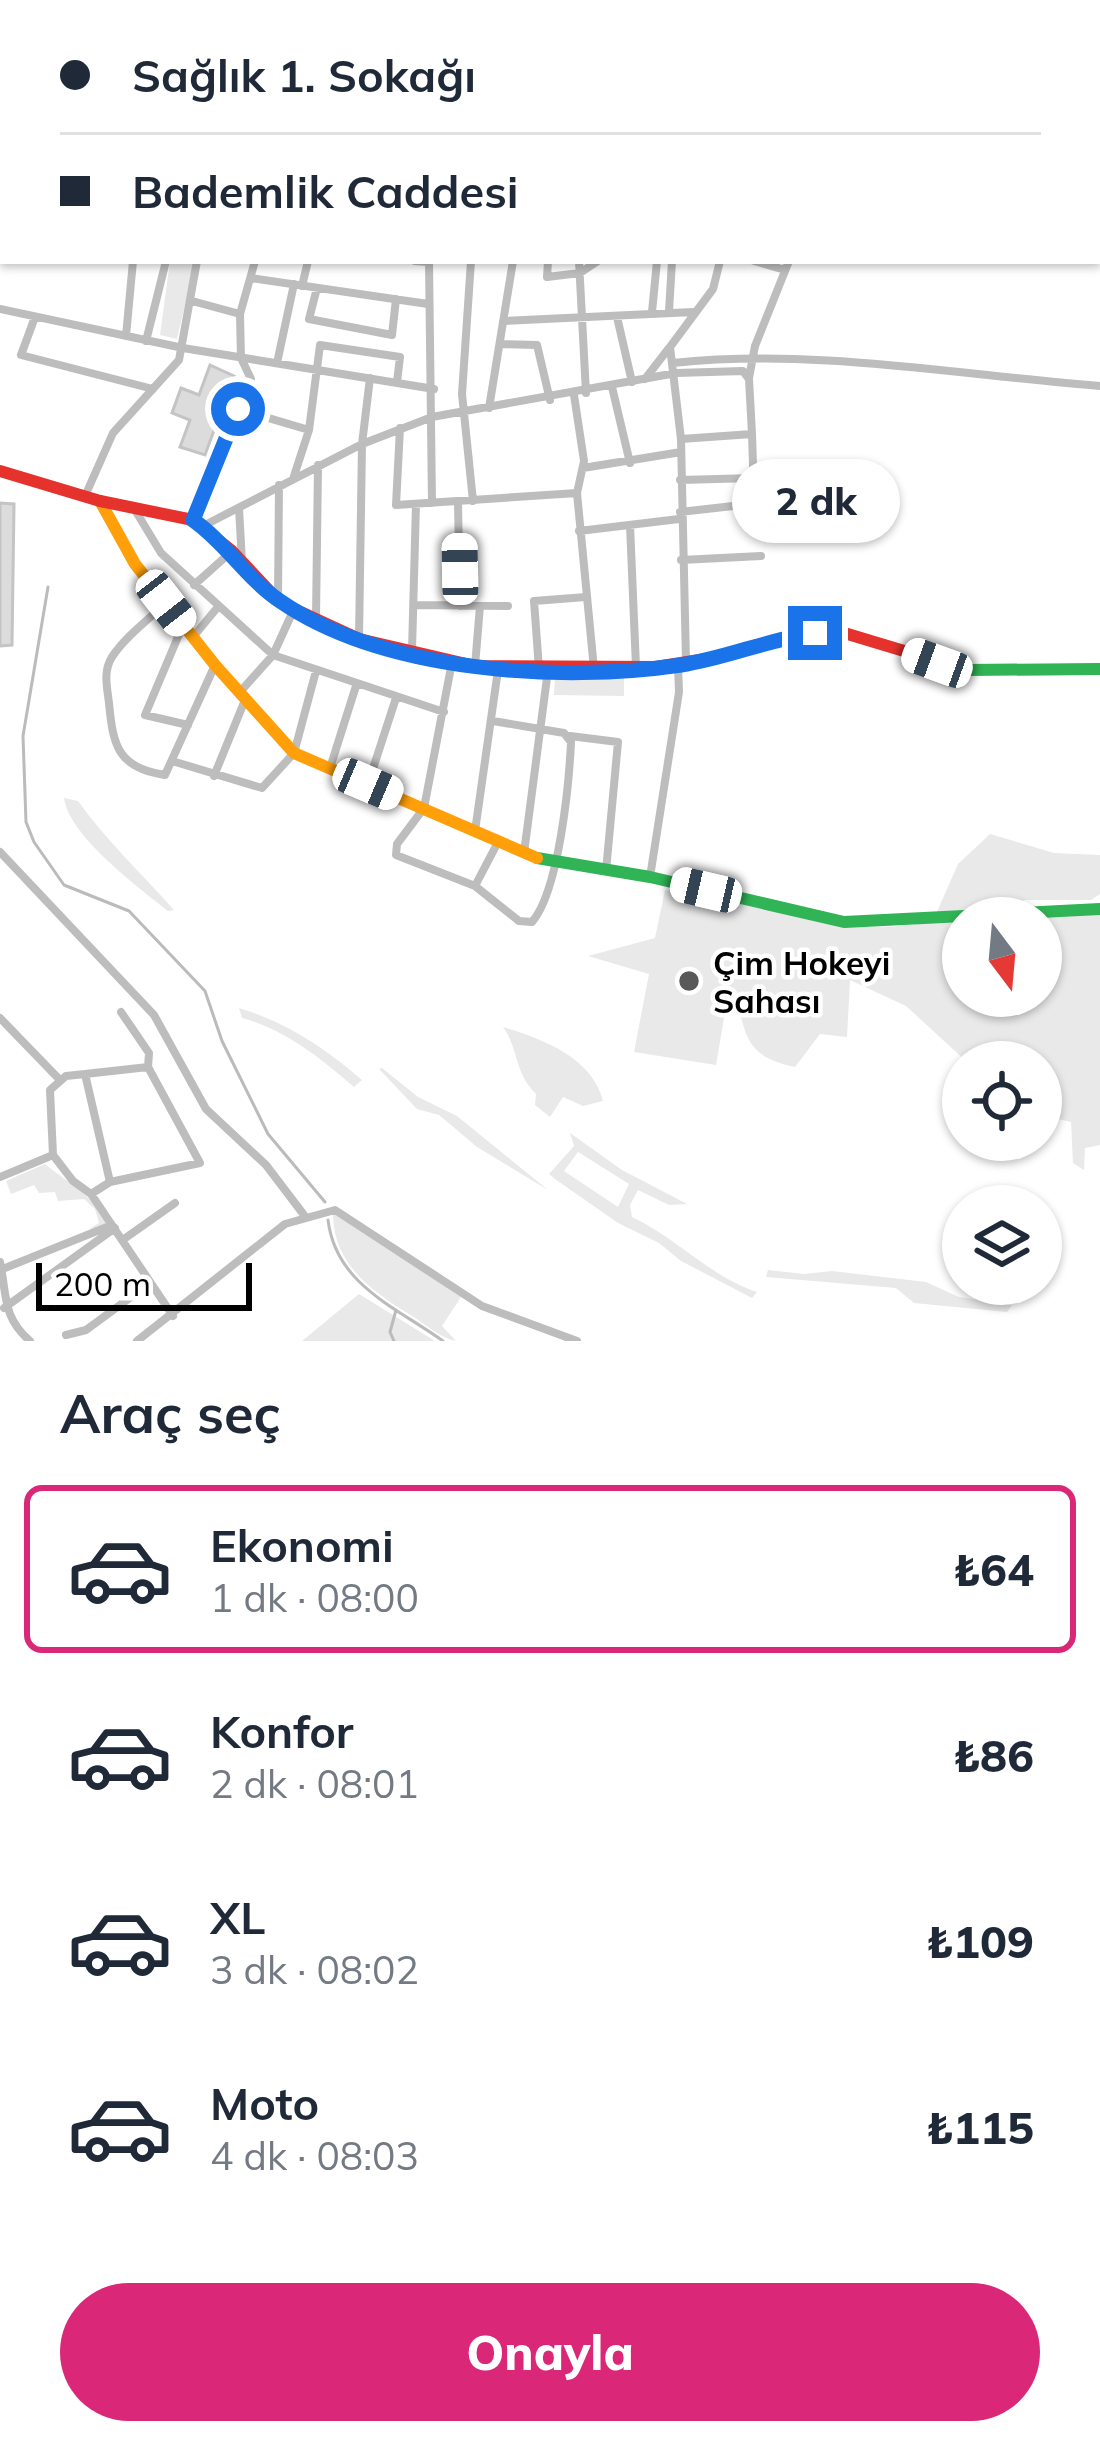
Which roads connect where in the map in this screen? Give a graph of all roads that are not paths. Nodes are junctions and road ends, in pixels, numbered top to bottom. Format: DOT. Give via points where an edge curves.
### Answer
graph roads {
  1 [pos="133,264"];
  2 [pos="165,264"];
  3 [pos="197,264"];
  4 [pos="254,264"];
  5 [pos="307,264"];
  6 [pos="428,264"];
  7 [pos="471,264"];
  8 [pos="513,264"];
  9 [pos="548,264"];
  10 [pos="579,264"];
  11 [pos="594,264"];
  12 [pos="657,264"];
  13 [pos="672,264"];
  14 [pos="719,264"];
  15 [pos="787,265"];
  16 [pos="580,273"];
  17 [pos="251,278"];
  18 [pos="298,285"];
  19 [pos="317,288"];
  20 [pos="396,299"];
  21 [pos="192,301"];
  22 [pos="428,304"];
  23 [pos="0,310"];
  24 [pos="669,311"];
  25 [pos="652,312"];
  26 [pos="695,312"];
  27 [pos="240,314"];
  28 [pos="35,316"];
  29 [pos="617,317"];
  30 [pos="582,319"];
  31 [pos="505,321"];
  32 [pos="126,336"];
  33 [pos="146,341"];
  34 [pos="501,344"];
  35 [pos="670,347"];
  36 [pos="183,348"];
  37 [pos="242,358"];
  38 [pos="752,359"];
  39 [pos="277,363"];
  40 [pos="675,368"];
  41 [pos="316,369"];
  42 [pos="370,378"];
  43 [pos="748,379"];
  44 [pos="645,380"];
  45 [pos="397,382"];
  46 [pos="632,382"];
  47 [pos="1100,386"];
  48 [pos="612,387"];
  49 [pos="154,389"];
  50 [pos="434,389"];
  51 [pos="586,392"];
  52 [pos="574,395"];
  53 [pos="550,400"];
  54 [pos="489,408"];
  55 [pos="238,409"];
  56 [pos="464,411"];
  57 [pos="432,418"];
  58 [pos="400,428"];
  59 [pos="309,430"];
  60 [pos="752,434"];
  61 [pos="681,439"];
  62 [pos="362,444"];
  63 [pos="681,452"];
  64 [pos="630,464"];
  65 [pos="318,465"];
  66 [pos="583,468"];
  67 [pos="0,471"];
  68 [pos="293,478"];
  69 [pos="754,478"];
  70 [pos="680,480"];
  71 [pos="279,485"];
  72 [pos="577,494"];
  73 [pos="85,496"];
  74 [pos="100,501"];
  75 [pos="473,501"];
  76 [pos="432,502"];
  77 [pos="458,502"];
  78 [pos="416,504"];
  79 [pos="134,508"];
  80 [pos="239,508"];
  81 [pos="680,516"];
  82 [pos="198,523"];
  83 [pos="631,525"];
  84 [pos="580,531"];
  85 [pos="232,551"];
  86 [pos="761,556"];
  87 [pos="681,560"];
  88 [pos="242,563"];
  89 [pos="194,585"];
  90 [pos="586,597"];
  91 [pos="278,600"];
  92 [pos="166,603"];
  93 [pos="415,605"];
  94 [pos="460,606"];
  95 [pos="480,606"];
  96 [pos="508,607"];
  97 [pos="217,608"];
  98 [pos="294,609"];
  99 [pos="316,620"];
  100 [pos="183,625"];
  101 [pos="193,637"];
  102 [pos="359,639"];
  103 [pos="412,653"];
  104 [pos="273,655"];
  105 [pos="452,662"];
  106 [pos="682,664"];
  107 [pos="215,665"];
  108 [pos="476,666"];
  109 [pos="594,669"];
  110 [pos="636,669"];
  111 [pos="1100,669"];
  112 [pos="499,670"];
  113 [pos="543,670"];
  114 [pos="316,671"];
  115 [pos="356,686"];
  116 [pos="242,697"];
  117 [pos="396,698"];
  118 [pos="444,712"];
  119 [pos="493,721"];
  120 [pos="188,725"];
  121 [pos="542,728"];
  122 [pos="568,735"];
  123 [pos="294,753"];
  124 [pos="172,760"];
  125 [pos="329,768"];
  126 [pos="214,776"];
  127 [pos="368,784"];
  128 [pos="424,808"];
  129 [pos="475,832"];
  130 [pos="498,842"];
  131 [pos="0,852"];
  132 [pos="524,853"];
  133 [pos="554,864"];
  134 [pos="606,871"];
  135 [pos="650,877"];
  136 [pos="476,886"];
  137 [pos="1100,909"];
  138 [pos="121,1012"];
  139 [pos="0,1018"];
  140 [pos="148,1067"];
  141 [pos="85,1074"];
  142 [pos="59,1079"];
  143 [pos="53,1155"];
  144 [pos="0,1177"];
  145 [pos="110,1182"];
  146 [pos="92,1194"];
  147 [pos="175,1203"];
  148 [pos="304,1216"];
  149 [pos="114,1227"];
  150 [pos="124,1239"];
  151 [pos="52,1252"];
  152 [pos="69,1265"];
  153 [pos="1,1267"];
  154 [pos="150,1283"];
  155 [pos="4,1308"];
  156 [pos="173,1316"];
  157 [pos="66,1335"];
  158 [pos="30,1341"];
  159 [pos="137,1341"];
  160 [pos="577,1341"];
  1 -- 32 [label="street"];
  2 -- 33 [label="street"];
  3 -- 21 [label="street"];
  4 -- 17 [label="street"];
  5 -- 18 [label="street"];
  6 -- 22 [label="street"];
  7 -- 56 [label="street"];
  8 -- 31 [label="street"];
  9 -- 16 [label="street" via="547,277"];
  10 -- 16 [label="street"];
  11 -- 16 [label="street"];
  12 -- 25 [label="street"];
  13 -- 24 [label="street"];
  14 -- 26 [label="street"];
  15 -- 38 [label="street"];
  16 -- 30 [label="street"];
  17 -- 18 [label="street"];
  17 -- 27 [label="street"];
  18 -- 19 [label="street"];
  18 -- 39 [label="street"];
  19 -- 20 [label="street"];
  19 -- 20 [label="street" via="309,320 392,335"];
  20 -- 22 [label="street"];
  21 -- 27 [label="street"];
  21 -- 36 [label="street"];
  22 -- 50 [label="street"];
  23 -- 28 [label="street"];
  24 -- 25 [label="street"];
  24 -- 26 [label="street"];
  25 -- 29 [label="street"];
  26 -- 35 [label="street"];
  27 -- 37 [label="street"];
  28 -- 32 [label="street"];
  28 -- 49 [label="street" via="21,355"];
  29 -- 30 [label="street"];
  29 -- 46 [label="street"];
  30 -- 31 [label="street"];
  30 -- 51 [label="street"];
  31 -- 34 [label="street"];
  32 -- 33 [label="street"];
  33 -- 36 [label="street"];
  34 -- 53 [label="street" via="537,344"];
  34 -- 54 [label="street"];
  35 -- 40 [label="street"];
  35 -- 44 [label="street"];
  36 -- 37 [label="street"];
  36 -- 49 [label="street"];
  37 -- 39 [label="street"];
  37 -- 55 [label="street" via="251,379"];
  38 -- 40 [label="street"];
  38 -- 43 [label="street"];
  38 -- 47 [label="street" via="899,364"];
  39 -- 41 [label="street"];
  40 -- 43 [label="street" via="735,369"];
  40 -- 44 [label="street"];
  40 -- 61 [label="street"];
  41 -- 42 [label="street"];
  41 -- 45 [label="street" via="320,345 400,357"];
  41 -- 59 [label="street"];
  42 -- 45 [label="street"];
  42 -- 62 [label="street"];
  43 -- 60 [label="street"];
  44 -- 46 [label="street"];
  45 -- 50 [label="street"];
  46 -- 48 [label="street"];
  48 -- 51 [label="street"];
  48 -- 64 [label="street"];
  49 -- 73 [label="street" via="106,445"];
  50 -- 57 [label="street"];
  51 -- 52 [label="street"];
  52 -- 53 [label="street"];
  52 -- 66 [label="street"];
  53 -- 54 [label="street"];
  54 -- 56 [label="street"];
  55 -- 59 [label="street"];
  55 -- 82 [label="street"];
  56 -- 57 [label="street"];
  56 -- 75 [label="street"];
  57 -- 58 [label="street"];
  57 -- 76 [label="street"];
  58 -- 62 [label="street"];
  58 -- 78 [label="street" via="396,505"];
  59 -- 68 [label="street"];
  60 -- 61 [label="street"];
  60 -- 69 [label="street"];
  61 -- 63 [label="street"];
  62 -- 65 [label="street"];
  62 -- 102 [label="street"];
  63 -- 64 [label="street"];
  63 -- 70 [label="street"];
  64 -- 66 [label="street"];
  65 -- 68 [label="street"];
  65 -- 99 [label="street"];
  66 -- 72 [label="street"];
  67 -- 73 [label="street"];
  68 -- 71 [label="street"];
  69 -- 70 [label="street"];
  69 -- 81 [label="street" via="751,504"];
  70 -- 81 [label="street"];
  71 -- 80 [label="street"];
  71 -- 91 [label="street"];
  72 -- 75 [label="street"];
  72 -- 84 [label="street"];
  73 -- 74 [label="street"];
  74 -- 79 [label="street"];
  74 -- 92 [label="street"];
  75 -- 77 [label="street"];
  76 -- 77 [label="street"];
  76 -- 78 [label="street"];
  77 -- 94 [label="street"];
  78 -- 93 [label="street"];
  79 -- 82 [label="street"];
  79 -- 89 [label="street" via="152,542"];
  80 -- 82 [label="street"];
  80 -- 88 [label="street"];
  81 -- 83 [label="street"];
  81 -- 87 [label="street"];
  82 -- 85 [label="street"];
  83 -- 84 [label="street"];
  83 -- 110 [label="street"];
  84 -- 90 [label="street"];
  85 -- 88 [label="street"];
  85 -- 89 [label="street"];
  86 -- 87 [label="street"];
  87 -- 106 [label="street"];
  88 -- 91 [label="street"];
  89 -- 97 [label="street"];
  90 -- 109 [label="street"];
  90 -- 113 [label="street" via="534,601"];
  91 -- 98 [label="street"];
  92 -- 100 [label="street"];
  92 -- 124 [label="street" via="111,658 106,676 113,742 124,758 165,776"];
  93 -- 94 [label="street"];
  93 -- 103 [label="street"];
  94 -- 95 [label="street"];
  95 -- 96 [label="street"];
  95 -- 108 [label="street"];
  97 -- 101 [label="street"];
  97 -- 104 [label="street"];
  98 -- 99 [label="street"];
  98 -- 104 [label="street"];
  99 -- 102 [label="street"];
  100 -- 101 [label="street"];
  100 -- 120 [label="street" via="145,716"];
  101 -- 107 [label="street"];
  102 -- 103 [label="street"];
  103 -- 105 [label="street"];
  104 -- 114 [label="street"];
  104 -- 116 [label="street"];
  105 -- 108 [label="street"];
  105 -- 118 [label="street"];
  106 -- 110 [label="street"];
  106 -- 111 [label="street" via="841,632 966,670"];
  106 -- 135 [label="street"];
  107 -- 116 [label="street"];
  107 -- 120 [label="street"];
  108 -- 112 [label="street"];
  109 -- 110 [label="street"];
  109 -- 113 [label="street"];
  112 -- 113 [label="street"];
  112 -- 119 [label="street"];
  113 -- 121 [label="street"];
  114 -- 115 [label="street"];
  114 -- 123 [label="street"];
  115 -- 117 [label="street"];
  115 -- 125 [label="street"];
  116 -- 123 [label="street"];
  116 -- 126 [label="street"];
  117 -- 118 [label="street"];
  117 -- 127 [label="street"];
  118 -- 128 [label="street"];
  119 -- 121 [label="street"];
  119 -- 129 [label="street"];
  120 -- 124 [label="street"];
  121 -- 122 [label="street"];
  121 -- 132 [label="street"];
  122 -- 133 [label="street"];
  122 -- 134 [label="street" via="618,742"];
  123 -- 125 [label="street"];
  123 -- 126 [label="street" via="262,788"];
  124 -- 126 [label="street"];
  125 -- 127 [label="street"];
  127 -- 128 [label="street"];
  128 -- 129 [label="street"];
  128 -- 136 [label="street" via="396,855"];
  129 -- 130 [label="street"];
  130 -- 132 [label="street"];
  130 -- 136 [label="street"];
  131 -- 148 [label="street" via="154,1015 206,1109 266,1165"];
  132 -- 133 [label="street"];
  133 -- 134 [label="street"];
  133 -- 136 [label="street" via="532,922 519,921"];
  134 -- 135 [label="street"];
  135 -- 137 [label="street" via="844,922"];
  138 -- 140 [label="street" via="149,1053"];
  139 -- 142 [label="street"];
  140 -- 141 [label="street"];
  140 -- 145 [label="street" via="200,1163"];
  141 -- 142 [label="street"];
  141 -- 145 [label="street"];
  142 -- 143 [label="street" via="47,1101"];
  143 -- 144 [label="street"];
  143 -- 146 [label="street"];
  145 -- 146 [label="street"];
  146 -- 149 [label="street"];
  147 -- 150 [label="street"];
  148 -- 156 [label="street" via="265,1238"];
  148 -- 160 [label="street" via="347,1214 482,1306"];
  149 -- 150 [label="street"];
  149 -- 151 [label="street"];
  149 -- 152 [label="street"];
  150 -- 154 [label="street"];
  151 -- 152 [label="street"];
  151 -- 153 [label="street"];
  152 -- 155 [label="street"];
  153 -- 155 [label="street"];
  154 -- 156 [label="street"];
  154 -- 157 [label="street" via="86,1330"];
  155 -- 158 [label="street"];
  156 -- 159 [label="street"];
}
